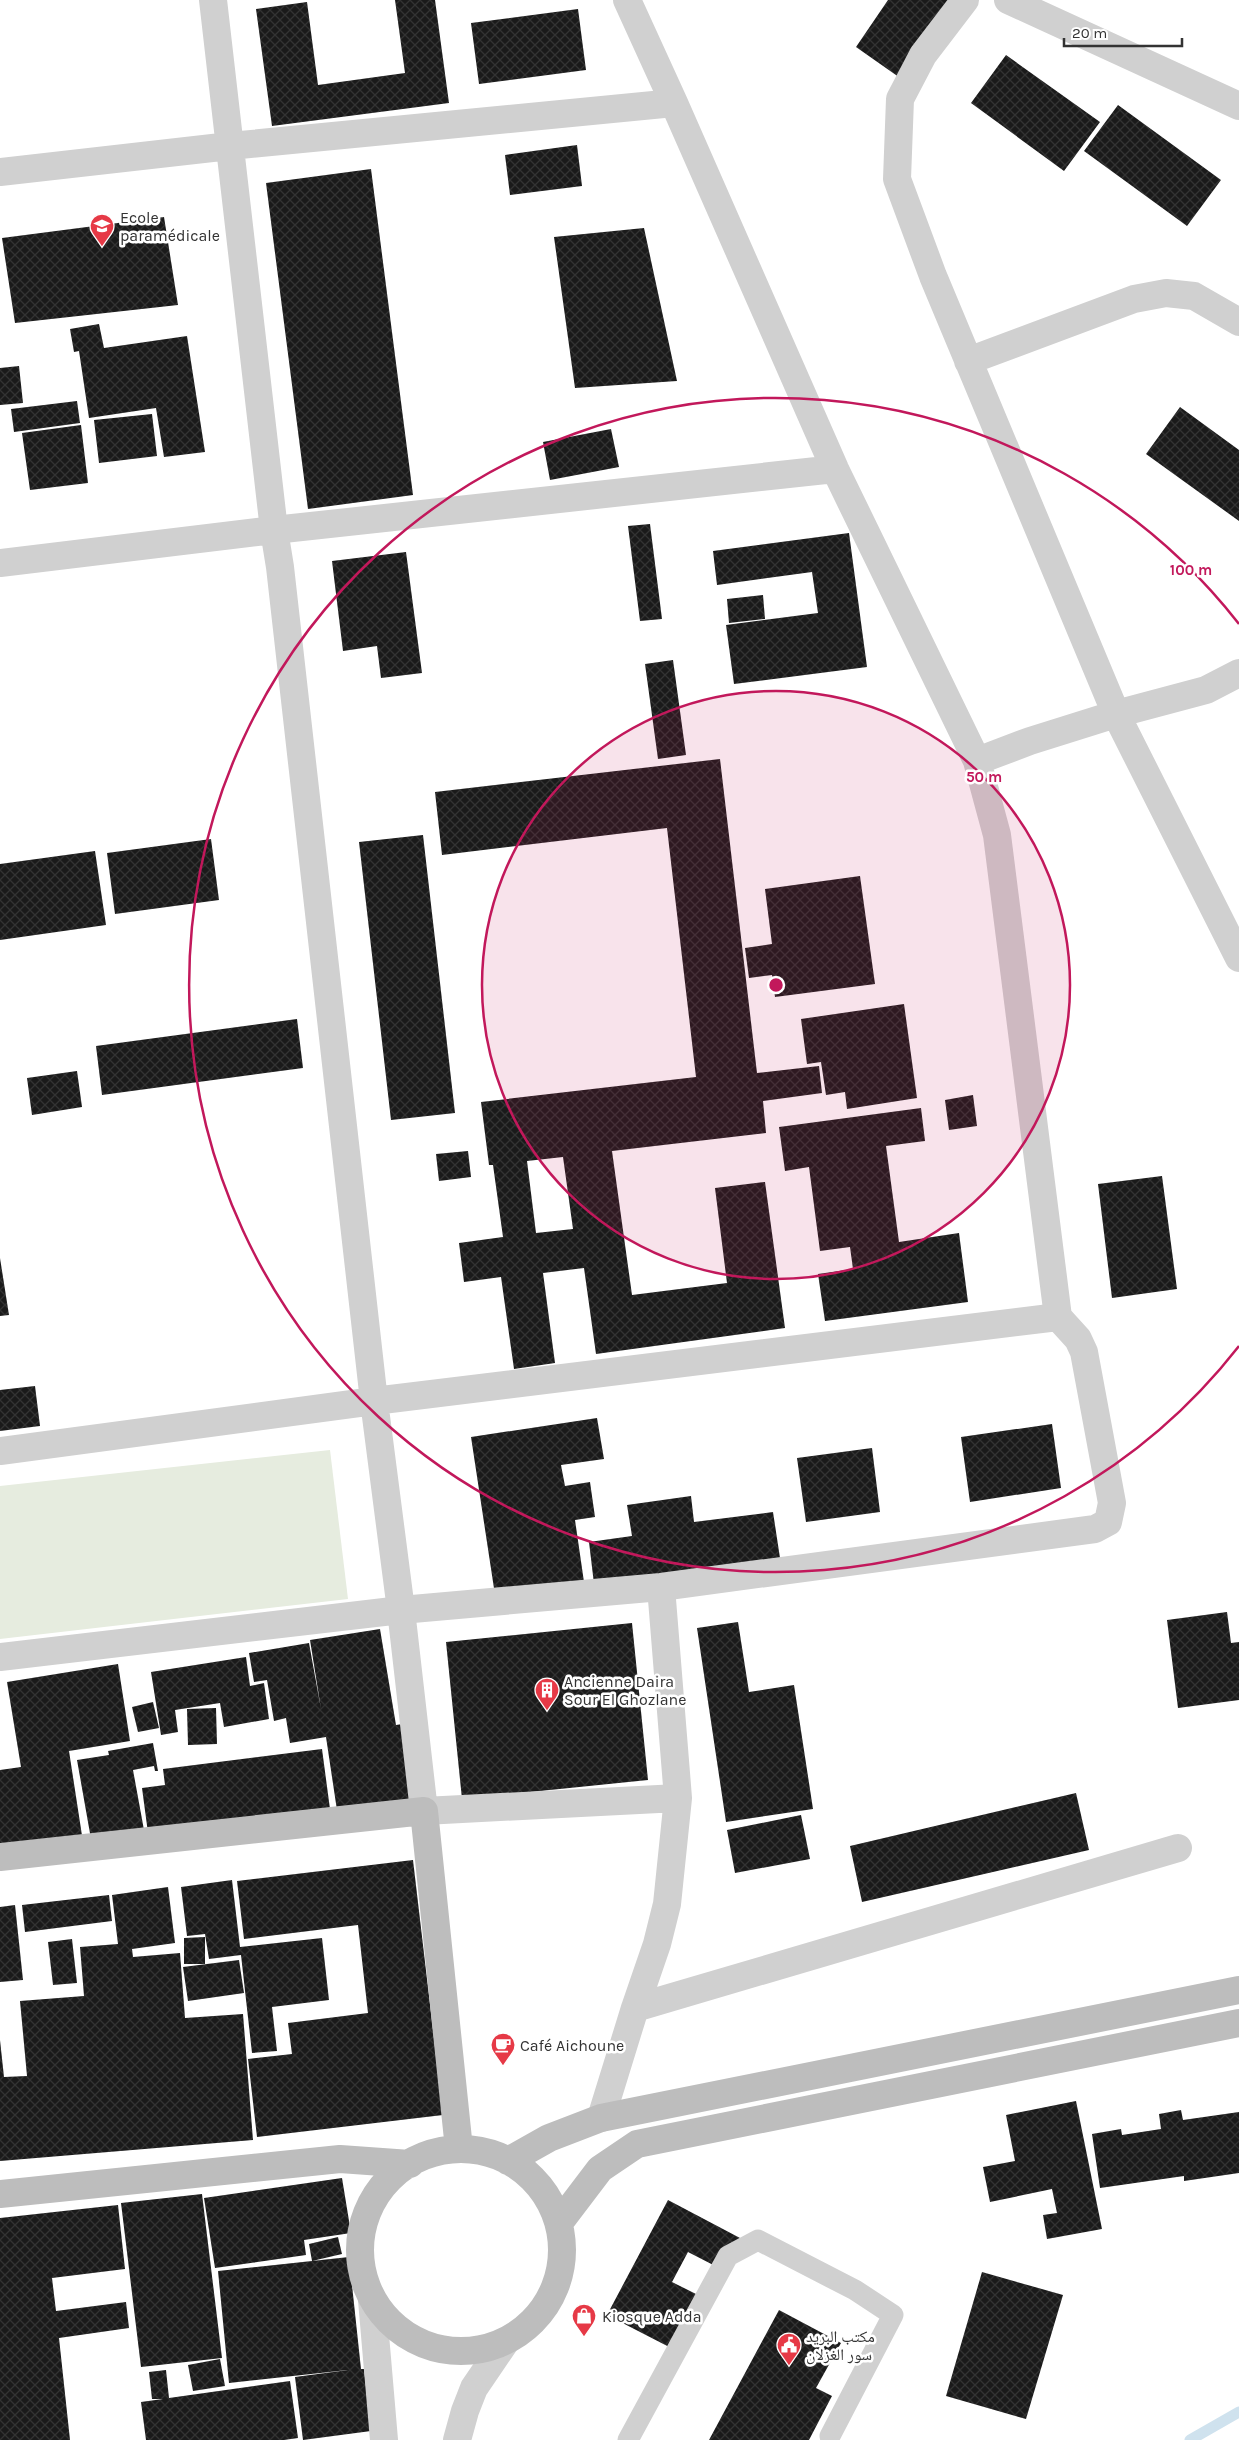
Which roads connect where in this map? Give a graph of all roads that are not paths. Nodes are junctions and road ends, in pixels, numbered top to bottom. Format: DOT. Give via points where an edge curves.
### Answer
graph roads {
  1 [pos="213,0"];
  2 [pos="627,0"];
  3 [pos="965,0"];
  4 [pos="1008,0"];
  5 [pos="674,103"];
  6 [pos="1239,106"];
  7 [pos="230,146"];
  8 [pos="0,172"];
  9 [pos="1239,322"];
  10 [pos="968,361"];
  11 [pos="835,469"];
  12 [pos="274,530"];
  13 [pos="0,563"];
  14 [pos="1239,673"];
  15 [pos="1206,690"];
  16 [pos="1239,690"];
  17 [pos="1116,714"];
  18 [pos="977,761"];
  19 [pos="1239,958"];
  20 [pos="1058,1317"];
  21 [pos="374,1401"];
  22 [pos="0,1451"];
  23 [pos="661,1587"];
  24 [pos="401,1610"];
  25 [pos="0,1657"];
  26 [pos="678,1798"];
  27 [pos="424,1811"];
  28 [pos="1178,1848"];
  29 [pos="0,1857"];
  30 [pos="1239,1990"];
  31 [pos="635,2008"];
  32 [pos="1239,2022"];
  33 [pos="601,2118"];
  34 [pos="459,2148"];
  35 [pos="508,2161"];
  36 [pos="410,2164"];
  37 [pos="0,2194"];
  38 [pos="559,2222"];
  39 [pos="372,2300"];
  40 [pos="506,2341"];
  41 [pos="830,2436"];
  42 [pos="384,2440"];
  43 [pos="457,2440"];
  44 [pos="628,2440"];
  1 -- 7 [label="street"];
  2 -- 5 [label="street"];
  3 -- 10 [label="street" via="923,55 900,99 897,179"];
  4 -- 6 [label="street"];
  5 -- 7 [label="street"];
  5 -- 11 [label="street"];
  7 -- 8 [label="street"];
  7 -- 12 [label="street"];
  9 -- 10 [label="street" via="1194,296 1166,293 1134,299"];
  10 -- 17 [label="street"];
  11 -- 12 [label="street"];
  11 -- 18 [label="street"];
  12 -- 13 [label="street"];
  12 -- 21 [label="street"];
  14 -- 15 [label="street"];
  15 -- 16 [label="street"];
  15 -- 17 [label="street"];
  17 -- 18 [label="street"];
  17 -- 19 [label="street"];
  18 -- 20 [label="street" via="997,835"];
  20 -- 21 [label="street"];
  20 -- 23 [label="street" via="1078,1339 1084,1352 1112,1503 1108,1522 1095,1528"];
  21 -- 22 [label="street"];
  21 -- 24 [label="street"];
  23 -- 24 [label="street"];
  23 -- 26 [label="street"];
  24 -- 25 [label="street"];
  24 -- 27 [label="street"];
  26 -- 27 [label="street"];
  26 -- 31 [label="street" via="667,1904"];
  27 -- 29 [label="main road"];
  27 -- 34 [label="main road"];
  28 -- 31 [label="street"];
  30 -- 33 [label="main road"];
  31 -- 33 [label="street"];
  32 -- 38 [label="main road" via="637,2144 600,2169"];
  33 -- 35 [label="main road" via="549,2138"];
  34 -- 35 [label="main road" via="492,2153"];
  34 -- 36 [label="main road" via="424,2155"];
  35 -- 38 [label="main road" via="522,2168 545,2192"];
  36 -- 37 [label="main road" via="340,2159"];
  36 -- 39 [label="main road" via="395,2173 372,2199 360,2232 360,2267"];
  38 -- 40 [label="main road" via="563,2257 554,2291 535,2320"];
  39 -- 40 [label="main road" via="397,2329 431,2348 470,2352"];
  39 -- 42 [label="street"];
  40 -- 43 [label="street" via="474,2388"];
  41 -- 44 [label="lane" via="892,2316 855,2290 758,2240 728,2256"];
}
